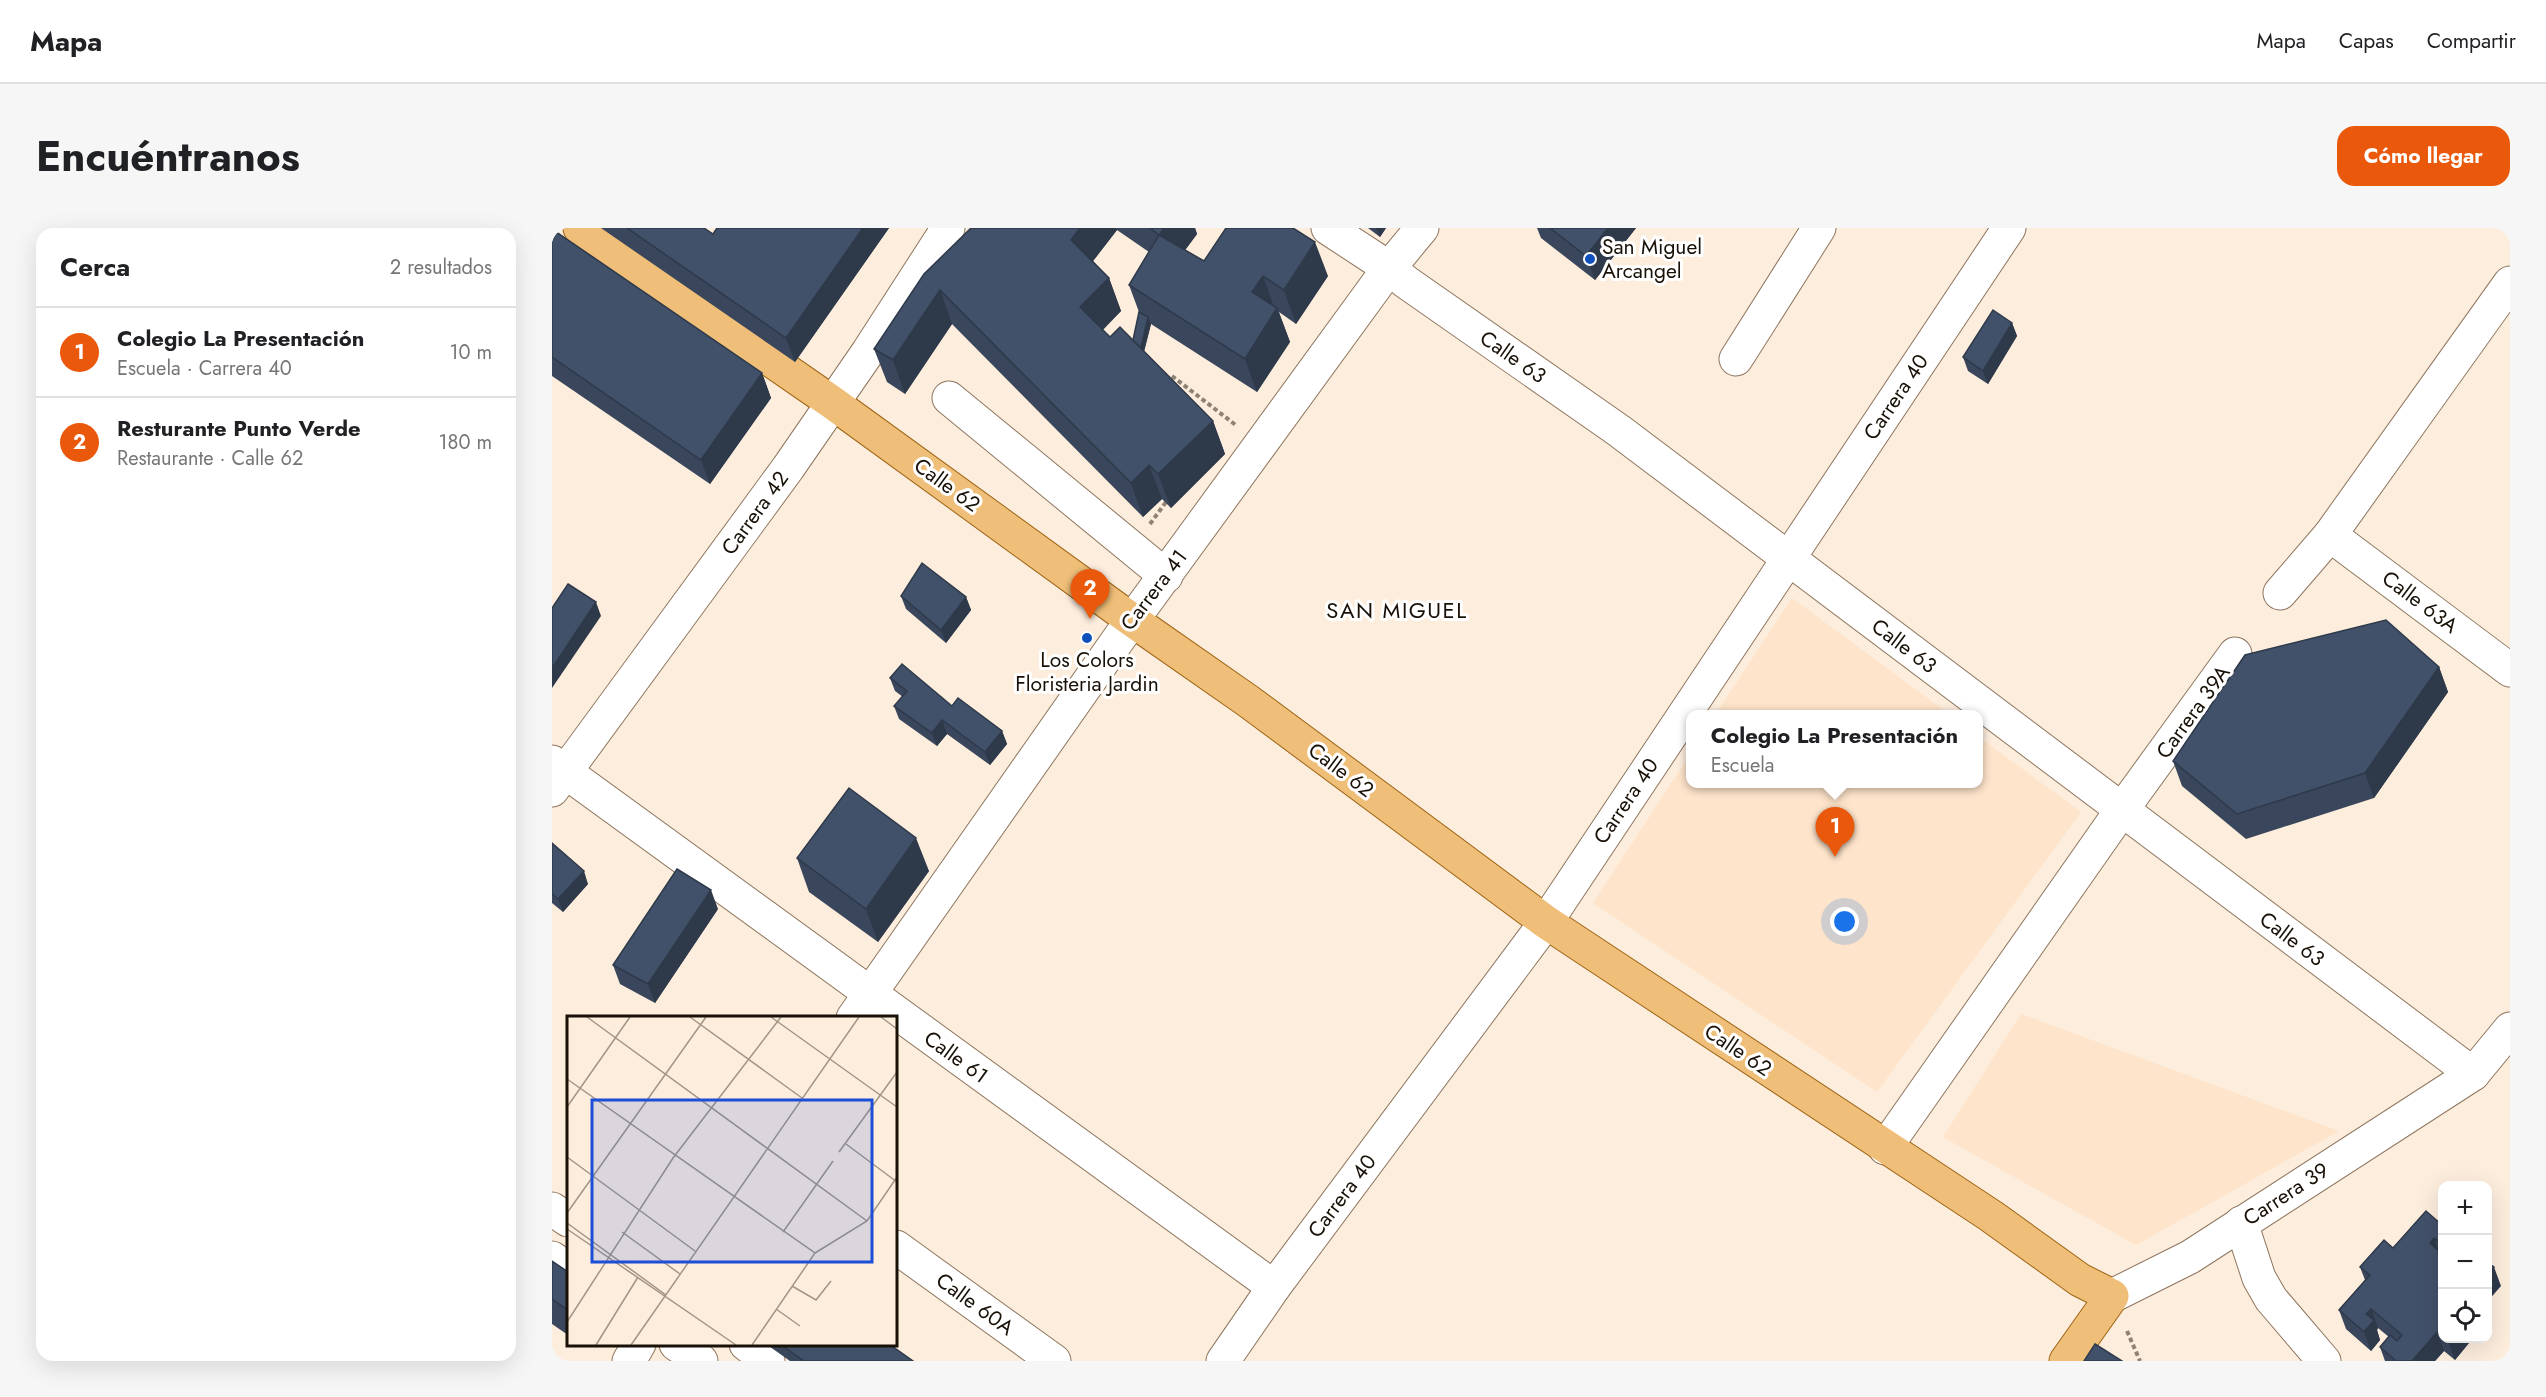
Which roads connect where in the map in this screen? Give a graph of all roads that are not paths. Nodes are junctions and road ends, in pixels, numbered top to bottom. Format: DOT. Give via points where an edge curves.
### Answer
graph roads {
  1 [pos="580,228"];
  2 [pos="948,228"];
  3 [pos="1328,228"];
  4 [pos="1422,228"];
  5 [pos="1819,228"];
  6 [pos="2009,228"];
  7 [pos="1389,268"];
  8 [pos="2510,283"];
  9 [pos="1736,359"];
  10 [pos="949,398"];
  11 [pos="833,403"];
  12 [pos="2330,535"];
  13 [pos="1787,558"];
  14 [pos="1166,576"];
  15 [pos="2280,593"];
  16 [pos="1132,620"];
  17 [pos="2235,654"];
  18 [pos="2510,670"];
  19 [pos="1686,710"];
  20 [pos="1686,711"];
  21 [pos="557,775"];
  22 [pos="2121,811"];
  23 [pos="1546,922"];
  24 [pos="861,1006"];
  25 [pos="876,1016"];
  26 [pos="2510,1029"];
  27 [pos="897,1030"];
  28 [pos="2473,1074"];
  29 [pos="1885,1148"];
  30 [pos="552,1209"];
  31 [pos="567,1219"];
  32 [pos="2241,1223"];
  33 [pos="897,1248"];
  34 [pos="552,1258"];
  35 [pos="567,1268"];
  36 [pos="1274,1287"];
  37 [pos="2117,1309"];
  38 [pos="638,1346"];
  39 [pos="679,1346"];
  40 [pos="749,1346"];
  41 [pos="629,1361"];
  42 [pos="701,1361"];
  43 [pos="768,1361"];
  44 [pos="1054,1361"];
  45 [pos="1223,1361"];
  46 [pos="2066,1361"];
  47 [pos="2324,1361"];
  1 -- 11 [label="main road, Calle 62"];
  2 -- 11 [label="street, Carrera 42"];
  3 -- 7 [label="street, Calle 63"];
  4 -- 7 [label="street, Carrera 41"];
  5 -- 9 [label="street"];
  6 -- 13 [label="street, Carrera 40"];
  7 -- 13 [label="street, Calle 63" via="1618,430"];
  7 -- 14 [label="street, Carrera 41"];
  8 -- 12 [label="street"];
  10 -- 14 [label="street"];
  11 -- 16 [label="main road, Calle 62"];
  11 -- 21 [label="street, Carrera 42"];
  12 -- 15 [label="street"];
  12 -- 18 [label="street, Calle 63A"];
  13 -- 19 [label="street, Carrera 40"];
  13 -- 22 [label="street, Calle 63"];
  14 -- 16 [label="street, Carrera 41"];
  16 -- 23 [label="main road, Calle 62"];
  16 -- 24 [label="street, Carrera 41"];
  17 -- 22 [label="street, Carrera 39A"];
  20 -- 23 [label="street, Carrera 40"];
  21 -- 24 [label="street, Calle 61"];
  22 -- 28 [label="street, Calle 63"];
  22 -- 29 [label="street, Carrera 39A"];
  23 -- 29 [label="main road, Calle 62"];
  23 -- 36 [label="street, Carrera 40"];
  24 -- 25 [label="street, Calle 61"];
  26 -- 28 [label="street, Carrera 39"];
  27 -- 36 [label="street, Calle 61"];
  28 -- 32 [label="street, Carrera 39"];
  29 -- 37 [label="main road, Calle 62" via="1991,1216"];
  30 -- 31 [label="street"];
  32 -- 37 [label="street, Carrera 39"];
  32 -- 47 [label="street" via="2259,1278 2271,1299"];
  33 -- 44 [label="street, Calle 60A"];
  34 -- 35 [label="street"];
  36 -- 45 [label="street, Carrera 40"];
  37 -- 46 [label="main road, Carrera 39"];
  38 -- 41 [label="street"];
  39 -- 42 [label="street"];
  40 -- 43 [label="street"];
}
